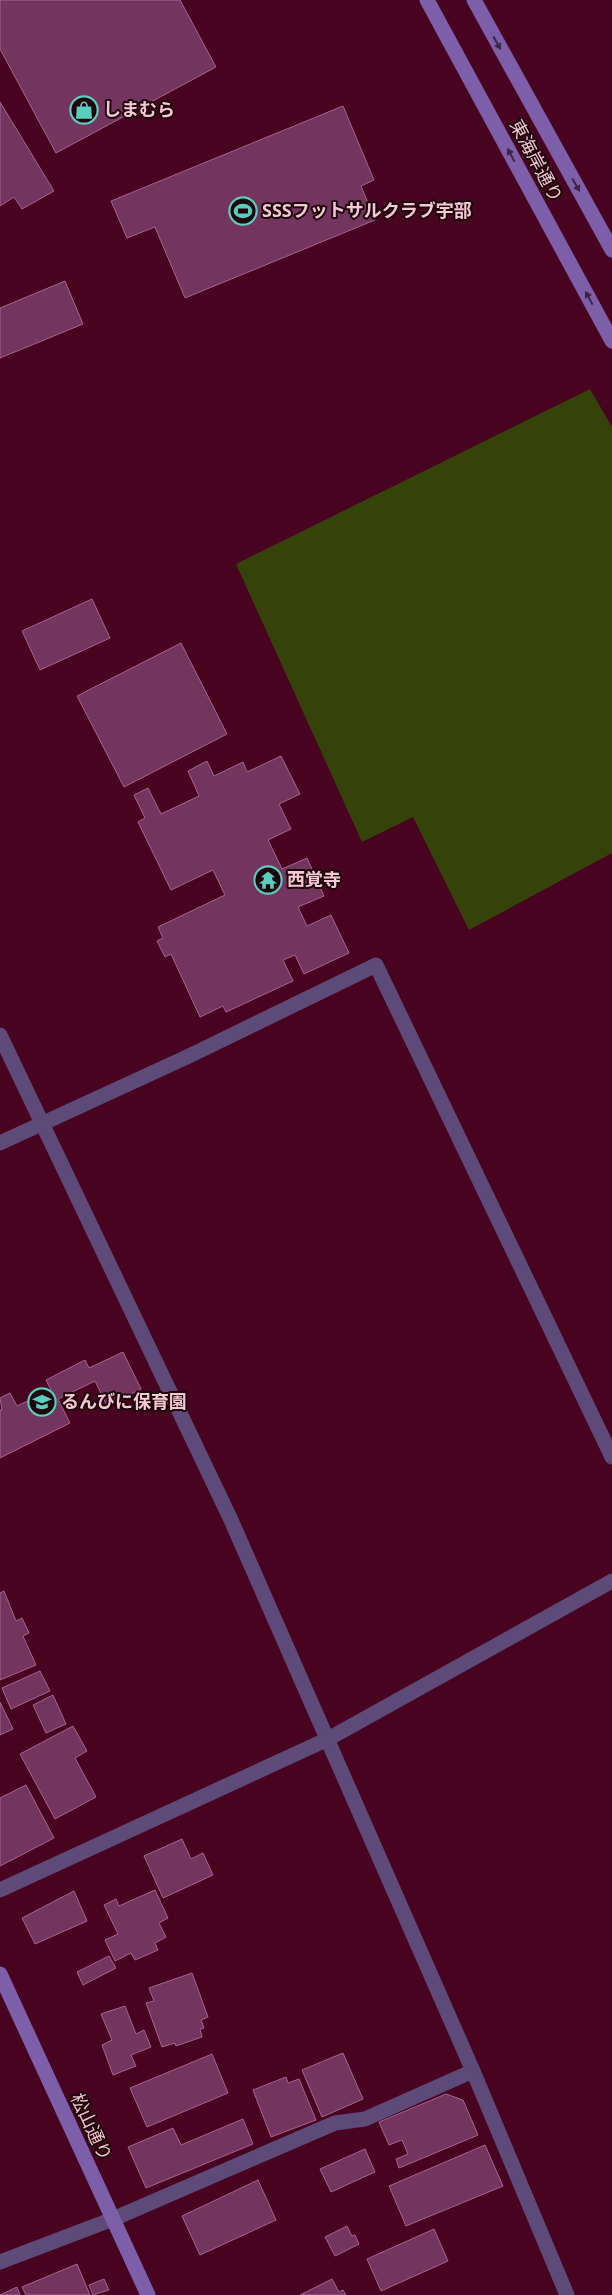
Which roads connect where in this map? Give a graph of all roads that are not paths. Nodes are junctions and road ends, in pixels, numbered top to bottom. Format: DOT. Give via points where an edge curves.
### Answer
graph roads {
  1 [pos="427,0"];
  2 [pos="474,0"];
  3 [pos="612,250"];
  4 [pos="612,341"];
  5 [pos="0,1034"];
  6 [pos="42,1124"];
  7 [pos="0,1143"];
  8 [pos="612,1456"];
  9 [pos="612,1582"];
  10 [pos="328,1739"];
  11 [pos="0,1890"];
  12 [pos="0,1974"];
  13 [pos="473,2071"];
  14 [pos="113,2219"];
  15 [pos="0,2262"];
  16 [pos="148,2295"];
  17 [pos="567,2295"];
  4 -- 1 [label="street, 東海岸通り, one-way"];
  2 -- 3 [label="street, 東海岸通り, one-way"];
  5 -- 6 [label="street"];
  6 -- 7 [label="street"];
  6 -- 8 [label="street" via="376,965"];
  6 -- 10 [label="street" via="231,1520"];
  9 -- 10 [label="street"];
  10 -- 11 [label="street"];
  10 -- 13 [label="street"];
  12 -- 14 [label="street, 松山通り"];
  13 -- 14 [label="street" via="365,2120 335,2123"];
  13 -- 17 [label="street"];
  14 -- 15 [label="street"];
  14 -- 16 [label="street, 松山通り"];
}
